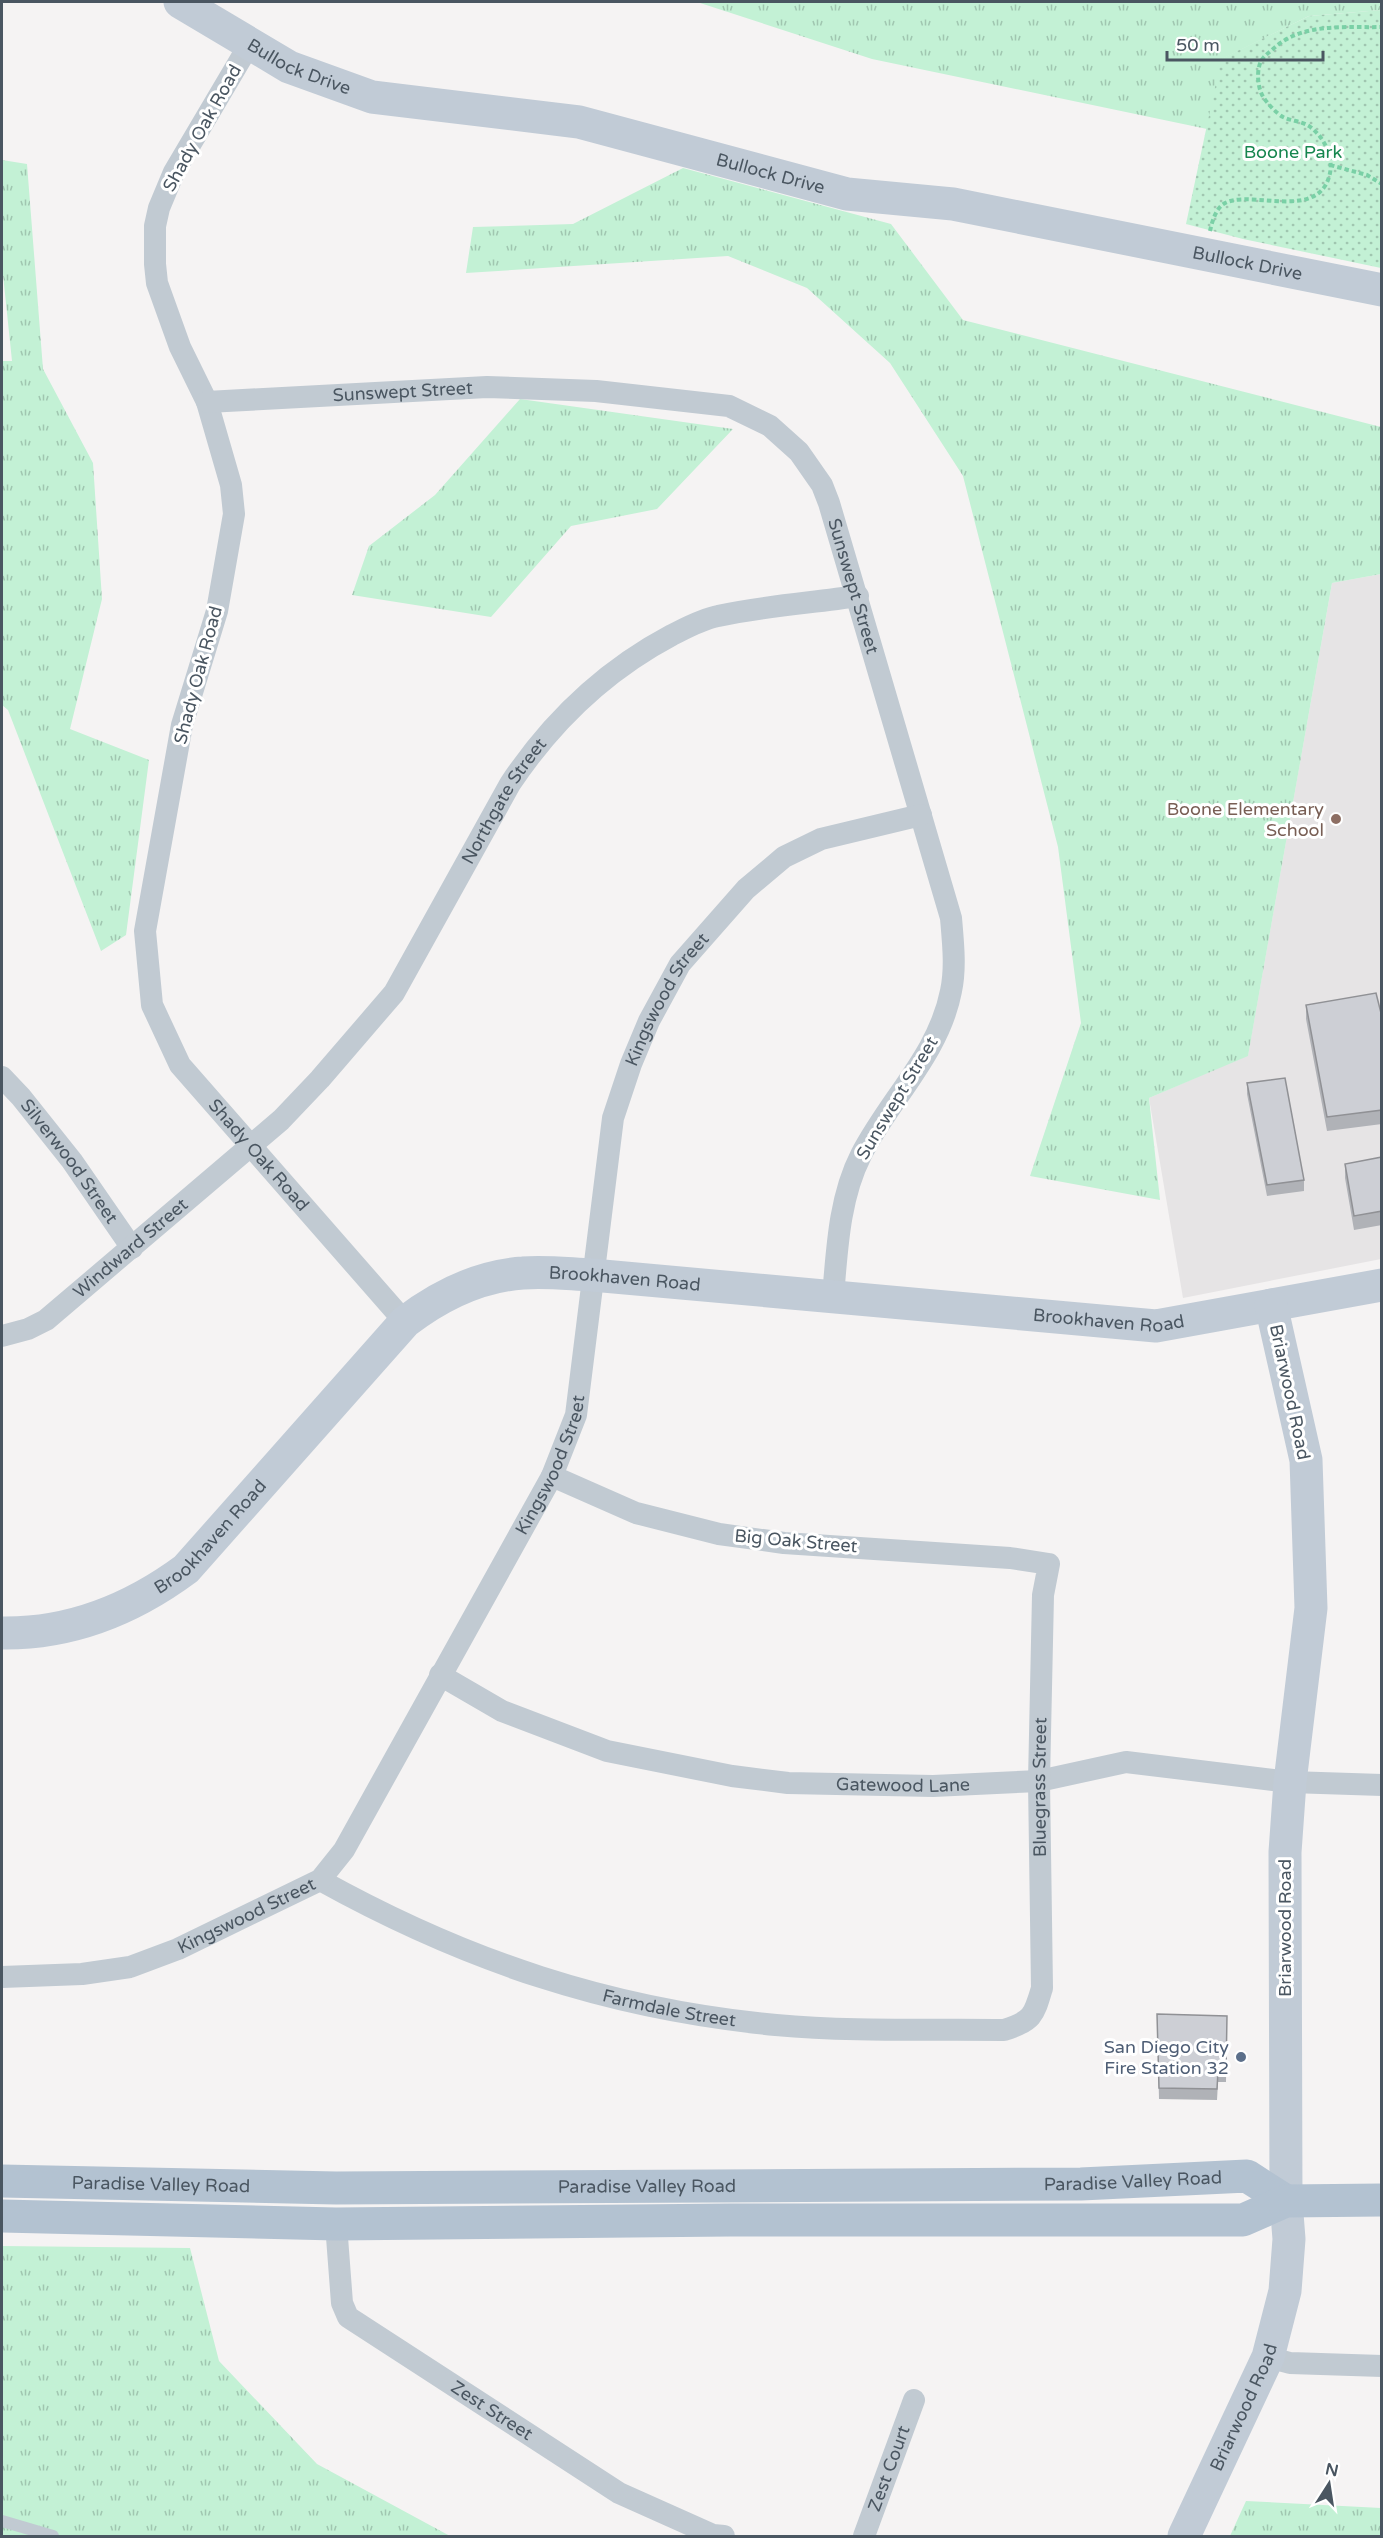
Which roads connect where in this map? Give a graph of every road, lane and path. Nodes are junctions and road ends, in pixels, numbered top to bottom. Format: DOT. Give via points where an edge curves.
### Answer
graph roads {
  1 [pos="180,2"];
  2 [pos="1382,27"];
  3 [pos="249,45"];
  4 [pos="1330,165"];
  5 [pos="1382,184"];
  6 [pos="1202,254"];
  7 [pos="1382,290"];
  8 [pos="207,402"];
  9 [pos="858,596"];
  10 [pos="921,815"];
  11 [pos="2,1077"];
  12 [pos="250,1146"];
  13 [pos="132,1248"];
  14 [pos="592,1275"];
  15 [pos="1382,1285"];
  16 [pos="833,1298"];
  17 [pos="1271,1305"];
  18 [pos="405,1322"];
  19 [pos="2,1336"];
  20 [pos="552,1476"];
  21 [pos="1049,1564"];
  22 [pos="2,1633"];
  23 [pos="440,1675"];
  24 [pos="1040,1781"];
  25 [pos="1290,1782"];
  26 [pos="1382,1785"];
  27 [pos="320,1880"];
  28 [pos="2,1977"];
  29 [pos="1035,2011"];
  30 [pos="2,2181"];
  31 [pos="1286,2200"];
  32 [pos="1382,2200"];
  33 [pos="2,2216"];
  34 [pos="336,2224"];
  35 [pos="1269,2358"];
  36 [pos="1382,2366"];
  37 [pos="914,2400"];
  38 [pos="2,2521"];
  39 [pos="53,2536"];
  40 [pos="724,2536"];
  41 [pos="864,2536"];
  42 [pos="1184,2536"];
  1 -- 3 [label="street, Bullock Drive"];
  2 -- 4 [label="path" via="1319,28 1296,33 1261,60 1258,75 1263,97 1282,117 1306,124 1317,133 1330,154"];
  3 -- 6 [label="street, Bullock Drive" via="289,67 372,97 579,122 847,194 953,204"];
  3 -- 8 [label="street, Shady Oak Road" via="174,172 155,226 155,264 163,301"];
  4 -- 5 [label="path" via="1367,175"];
  4 -- 6 [label="path" via="1324,187 1308,198 1279,202 1235,199 1222,205 1213,219"];
  6 -- 7 [label="street, Bullock Drive"];
  8 -- 9 [label="street, Sunswept Street" via="487,387 596,391 729,406 770,426 800,452 811,468 829,503"];
  8 -- 12 [label="street, Shady Oak Road" via="231,485 234,514 218,611 182,725 145,931 152,1005 180,1065"];
  9 -- 10 [label="street, Sunswept Street"];
  9 -- 12 [label="street, Northgate Street" via="716,616 645,650 574,705 510,784 394,993 320,1079"];
  10 -- 14 [label="street, Kingswood Street" via="821,839 784,857 746,889 680,964 649,1021 613,1118"];
  10 -- 16 [label="street, Sunswept Street" via="951,918 952,991 934,1040 860,1155 846,1192"];
  11 -- 13 [label="street, Silverwood Street" via="72,1161"];
  12 -- 13 [label="street, Windward Street"];
  12 -- 18 [label="street, Shady Oak Road"];
  13 -- 19 [label="street, Windward Street" via="46,1320"];
  14 -- 16 [label="street, Brookhaven Road"];
  14 -- 18 [label="street, Brookhaven Road" via="501,1275 461,1288 425,1306"];
  14 -- 20 [label="street, Kingswood Street" via="576,1415"];
  15 -- 17 [label="street, Brookhaven Road"];
  16 -- 17 [label="street, Brookhaven Road" via="1156,1326"];
  17 -- 25 [label="street, Briarwood Road" via="1306,1460 1311,1608"];
  18 -- 22 [label="street, Brookhaven Road" via="186,1569 147,1595 105,1615 55,1629"];
  20 -- 21 [label="street, Big Oak Street" via="636,1512 719,1534 784,1543"];
  20 -- 23 [label="street, Kingswood Street"];
  21 -- 24 [label="street, Bluegrass Street" via="1043,1595"];
  23 -- 24 [label="street, Gatewood Lane" via="502,1711 607,1751 732,1776 847,1785"];
  23 -- 27 [label="street, Kingswood Street" via="344,1850"];
  24 -- 25 [label="street, Gatewood Lane" via="1126,1762"];
  24 -- 29 [label="street, Bluegrass Street" via="1042,1988"];
  25 -- 26 [label="street, Gatewood Lane"];
  25 -- 31 [label="street, Briarwood Road" via="1285,1852"];
  27 -- 28 [label="street, Kingswood Street" via="178,1949 130,1967 82,1974"];
  27 -- 29 [label="street, Farmdale Street" via="480,1958 579,1990 679,2013 836,2029 1004,2030 1023,2024"];
  30 -- 31 [label="main road, Paradise Valley Road" via="336,2188 1081,2184 1247,2176"];
  31 -- 32 [label="main road, Paradise Valley Road"];
  31 -- 34 [label="main road, Paradise Valley Road" via="1243,2220"];
  31 -- 35 [label="street, Briarwood Road" via="1289,2239 1285,2291"];
  33 -- 34 [label="main road, Paradise Valley Road"];
  34 -- 40 [label="street, Zest Street" via="342,2303 348,2317 619,2493 713,2535"];
  35 -- 36 [label="street" via="1290,2363"];
  35 -- 42 [label="street, Briarwood Road"];
  37 -- 41 [label="street, Zest Court"];
  38 -- 39 [label="lane"];
}
